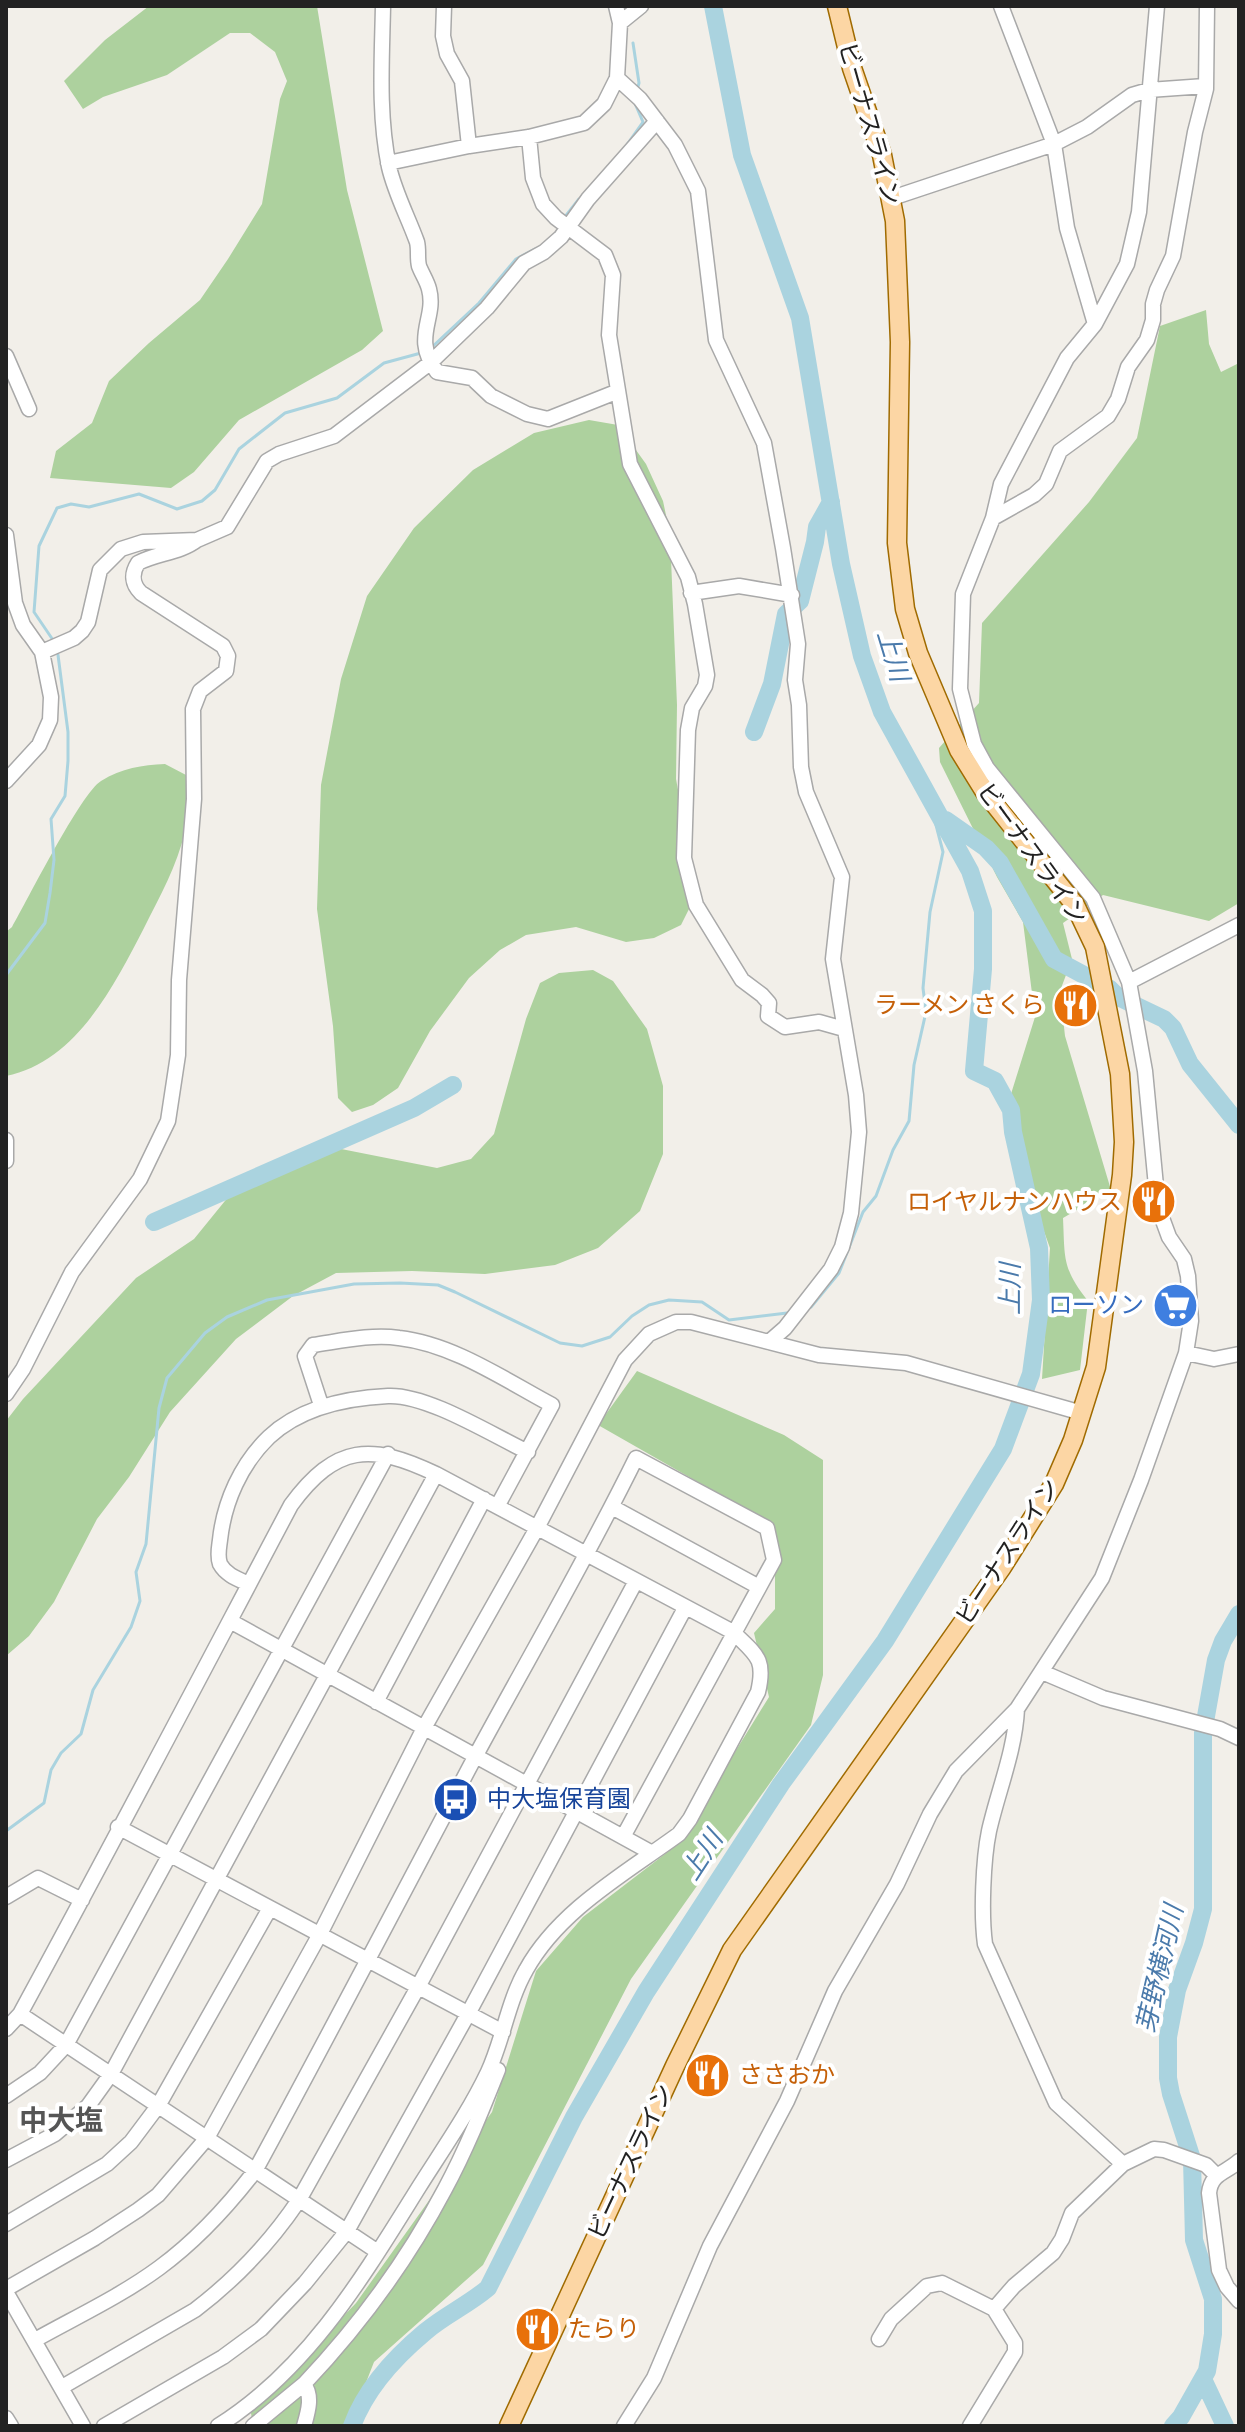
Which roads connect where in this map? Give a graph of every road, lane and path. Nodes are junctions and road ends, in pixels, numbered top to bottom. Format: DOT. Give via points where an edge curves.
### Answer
graph roads {
  1 [pos="383,6"];
  2 [pos="444,6"];
  3 [pos="616,6"];
  4 [pos="641,6"];
  5 [pos="837,6"];
  6 [pos="1001,6"];
  7 [pos="1157,6"];
  8 [pos="1207,6"];
  9 [pos="620,23"];
  10 [pos="617,78"];
  11 [pos="1205,86"];
  12 [pos="1149,90"];
  13 [pos="657,121"];
  14 [pos="529,137"];
  15 [pos="1054,144"];
  16 [pos="469,146"];
  17 [pos="388,163"];
  18 [pos="892,198"];
  19 [pos="564,223"];
  20 [pos="1095,324"];
  21 [pos="428,354"];
  22 [pos="6,356"];
  23 [pos="616,392"];
  24 [pos="29,409"];
  25 [pos="993,518"];
  26 [pos="6,535"];
  27 [pos="197,540"];
  28 [pos="691,593"];
  29 [pos="793,603"];
  30 [pos="42,652"];
  31 [pos="6,781"];
  32 [pos="1239,925"];
  33 [pos="1096,935"];
  34 [pos="1129,985"];
  35 [pos="844,1029"];
  36 [pos="1145,1071"];
  37 [pos="1120,1074"];
  38 [pos="6,1140"];
  39 [pos="6,1161"];
  40 [pos="769,1342"];
  41 [pos="1186,1353"];
  42 [pos="1239,1354"];
  43 [pos="6,1394"];
  44 [pos="321,1405"];
  45 [pos="1075,1411"];
  46 [pos="528,1452"];
  47 [pos="388,1454"];
  48 [pos="436,1474"];
  49 [pos="491,1502"];
  50 [pos="612,1507"];
  51 [pos="537,1528"];
  52 [pos="587,1557"];
  53 [pos="636,1581"];
  54 [pos="249,1584"];
  55 [pos="759,1587"];
  56 [pos="685,1608"];
  57 [pos="230,1621"];
  58 [pos="733,1632"];
  59 [pos="280,1649"];
  60 [pos="1042,1672"];
  61 [pos="328,1675"];
  62 [pos="376,1702"];
  63 [pos="1017,1709"];
  64 [pos="424,1728"];
  65 [pos="1239,1738"];
  66 [pos="476,1756"];
  67 [pos="525,1783"];
  68 [pos="577,1811"];
  69 [pos="118,1827"];
  70 [pos="623,1837"];
  71 [pos="652,1853"];
  72 [pos="170,1854"];
  73 [pos="218,1880"];
  74 [pos="6,1897"];
  75 [pos="82,1900"];
  76 [pos="270,1908"];
  77 [pos="320,1934"];
  78 [pos="369,1961"];
  79 [pos="418,1987"];
  80 [pos="20,2014"];
  81 [pos="468,2014"];
  82 [pos="6,2029"];
  83 [pos="503,2032"];
  84 [pos="66,2045"];
  85 [pos="494,2054"];
  86 [pos="111,2074"];
  87 [pos="6,2096"];
  88 [pos="158,2106"];
  89 [pos="207,2138"];
  90 [pos="6,2160"];
  91 [pos="1239,2161"];
  92 [pos="1123,2164"];
  93 [pos="1211,2170"];
  94 [pos="255,2171"];
  95 [pos="299,2200"];
  96 [pos="6,2224"];
  97 [pos="347,2231"];
  98 [pos="378,2252"];
  99 [pos="6,2290"];
  100 [pos="1239,2301"];
  101 [pos="994,2309"];
  102 [pos="879,2339"];
  103 [pos="35,2340"];
  104 [pos="304,2384"];
  105 [pos="62,2387"];
  106 [pos="6,2418"];
  107 [pos="11,2426"];
  108 [pos="83,2426"];
  109 [pos="104,2426"];
  110 [pos="218,2426"];
  111 [pos="253,2426"];
  112 [pos="304,2426"];
  113 [pos="509,2426"];
  114 [pos="624,2426"];
  115 [pos="970,2426"];
  1 -- 17 [label="street" via="381,99"];
  2 -- 16 [label="street" via="443,36 462,81"];
  3 -- 9 [label="street"];
  4 -- 9 [label="street"];
  5 -- 18 [label="main road, ビーナスライン"];
  6 -- 15 [label="street"];
  7 -- 12 [label="street"];
  8 -- 11 [label="street"];
  9 -- 10 [label="street"];
  10 -- 13 [label="street"];
  10 -- 14 [label="street" via="604,104 584,123"];
  11 -- 12 [label="street"];
  11 -- 25 [label="street" via="1173,256 1157,290 1147,340 1128,367 1108,416 1060,451 1046,484 1034,495"];
  12 -- 15 [label="street" via="1132,95"];
  12 -- 20 [label="street" via="1133,245"];
  13 -- 19 [label="street"];
  13 -- 29 [label="street" via="698,191 716,340 764,443"];
  14 -- 16 [label="street"];
  14 -- 19 [label="street" via="536,190"];
  15 -- 18 [label="street"];
  15 -- 20 [label="street" via="1067,228"];
  16 -- 17 [label="street"];
  17 -- 21 [label="street" via="429,290 423,334"];
  18 -- 33 [label="main road, ビーナスライン" via="900,328 897,543 905,609 959,750 985,792"];
  19 -- 21 [label="street" via="556,243 524,263 487,308"];
  19 -- 23 [label="street" via="605,255 613,275 609,335"];
  20 -- 25 [label="street" via="1067,358 1023,441 1001,484"];
  21 -- 23 [label="street" via="437,372 472,378 491,396 548,419"];
  21 -- 27 [label="street" via="334,436 267,461 227,527"];
  22 -- 24 [label="street"];
  23 -- 28 [label="street" via="630,464 681,562"];
  25 -- 33 [label="street" via="963,594 963,704 987,768 1093,898"];
  26 -- 30 [label="street" via="15,603"];
  27 -- 30 [label="street" via="143,542 121,549 100,570 82,631"];
  27 -- 43 [label="street" via="138,563 133,578 141,593 223,646 228,656 226,671 200,691 193,709 194,799 178,1055 168,1121 140,1179 72,1272"];
  28 -- 29 [label="street" via="739,586"];
  28 -- 35 [label="street" via="707,675 692,708 685,770 684,858 696,905 742,980 769,1003 768,1016 785,1027 819,1022"];
  29 -- 35 [label="street" via="801,767 806,792 842,877 833,959"];
  30 -- 31 [label="street" via="50,720 39,745"];
  32 -- 34 [label="street"];
  33 -- 34 [label="street"];
  33 -- 37 [label="main road, ビーナスライン"];
  34 -- 36 [label="street"];
  35 -- 40 [label="street" via="859,1132 851,1213 831,1269"];
  36 -- 37 [label="street"];
  36 -- 41 [label="street" via="1158,1207 1188,1276 1191,1321"];
  37 -- 45 [label="main road, ビーナスライン" via="1122,1175 1096,1367"];
  38 -- 39 [label="street"];
  40 -- 45 [label="street" via="819,1355 906,1363"];
  40 -- 51 [label="street" via="691,1322 676,1322 649,1334 625,1360"];
  41 -- 42 [label="street" via="1214,1359"];
  41 -- 60 [label="street" via="1102,1578"];
  44 -- 46 [label="street" via="390,1396 421,1401"];
  44 -- 46 [label="street" via="305,1356 313,1345 398,1337 430,1344 553,1405"];
  44 -- 54 [label="street" via="270,1436 232,1491 218,1559 225,1572"];
  45 -- 113 [label="main road, ビーナスライン" via="1054,1484 1032,1522 732,1950"];
  46 -- 49 [label="street"];
  47 -- 48 [label="street"];
  47 -- 54 [label="street" via="364,1452 345,1459 305,1486"];
  47 -- 59 [label="street"];
  48 -- 49 [label="street"];
  48 -- 61 [label="street"];
  49 -- 51 [label="street"];
  49 -- 62 [label="street"];
  50 -- 52 [label="street"];
  50 -- 55 [label="street"];
  50 -- 55 [label="street" via="636,1458 767,1528 774,1560"];
  51 -- 52 [label="street"];
  51 -- 64 [label="street"];
  52 -- 53 [label="street"];
  52 -- 66 [label="street"];
  53 -- 56 [label="street"];
  53 -- 67 [label="street"];
  54 -- 57 [label="street"];
  55 -- 58 [label="street"];
  56 -- 58 [label="street"];
  56 -- 68 [label="street"];
  57 -- 59 [label="street"];
  57 -- 69 [label="street"];
  58 -- 70 [label="street"];
  58 -- 71 [label="street" via="761,1664 758,1692 690,1819"];
  59 -- 61 [label="street"];
  59 -- 72 [label="street"];
  60 -- 63 [label="street"];
  60 -- 65 [label="street" via="1103,1698"];
  61 -- 62 [label="street"];
  61 -- 73 [label="street"];
  62 -- 64 [label="street"];
  63 -- 92 [label="street" via="988,1835 985,1944 1056,2103"];
  63 -- 114 [label="street" via="956,1771 930,1814 897,1884 835,1991 765,2145 710,2246 654,2378"];
  64 -- 66 [label="street"];
  64 -- 77 [label="street"];
  66 -- 67 [label="street"];
  66 -- 78 [label="street"];
  67 -- 68 [label="street"];
  67 -- 79 [label="street"];
  68 -- 70 [label="street"];
  68 -- 81 [label="street"];
  69 -- 72 [label="street"];
  69 -- 75 [label="street"];
  70 -- 71 [label="street"];
  71 -- 83 [label="street" via="585,1901 538,1952 525,1971"];
  72 -- 73 [label="street"];
  72 -- 84 [label="street"];
  73 -- 76 [label="street"];
  73 -- 86 [label="street"];
  74 -- 75 [label="street" via="38,1878"];
  75 -- 80 [label="street"];
  76 -- 77 [label="street"];
  76 -- 88 [label="street"];
  77 -- 78 [label="street"];
  77 -- 89 [label="street"];
  78 -- 79 [label="street"];
  78 -- 94 [label="street"];
  79 -- 81 [label="street"];
  79 -- 95 [label="street"];
  80 -- 82 [label="street"];
  80 -- 84 [label="street"];
  81 -- 83 [label="street"];
  81 -- 97 [label="street"];
  83 -- 85 [label="street"];
  84 -- 86 [label="street"];
  84 -- 87 [label="street" via="40,2073"];
  85 -- 98 [label="street"];
  85 -- 104 [label="street" via="499,2067 433,2211 376,2298"];
  86 -- 88 [label="street"];
  86 -- 90 [label="street" via="88,2106 55,2134"];
  88 -- 89 [label="street"];
  88 -- 96 [label="street" via="107,2164"];
  89 -- 94 [label="street"];
  89 -- 99 [label="street" via="158,2195"];
  91 -- 93 [label="street"];
  92 -- 93 [label="street" via="1154,2149"];
  92 -- 101 [label="street" via="1072,2213 1053,2253"];
  93 -- 100 [label="street" via="1219,2270"];
  94 -- 95 [label="street"];
  94 -- 103 [label="street" via="232,2201 158,2269"];
  95 -- 97 [label="street"];
  95 -- 105 [label="street" via="256,2257 215,2295"];
  97 -- 98 [label="street"];
  97 -- 109 [label="street" via="261,2329"];
  98 -- 110 [label="street" via="305,2352"];
  99 -- 103 [label="street"];
  101 -- 102 [label="street" via="942,2283 927,2286 891,2319"];
  101 -- 115 [label="street" via="1015,2352"];
  103 -- 105 [label="street"];
  104 -- 111 [label="street"];
  104 -- 112 [label="street" via="309,2390"];
  105 -- 108 [label="street"];
  106 -- 107 [label="street"];
}
